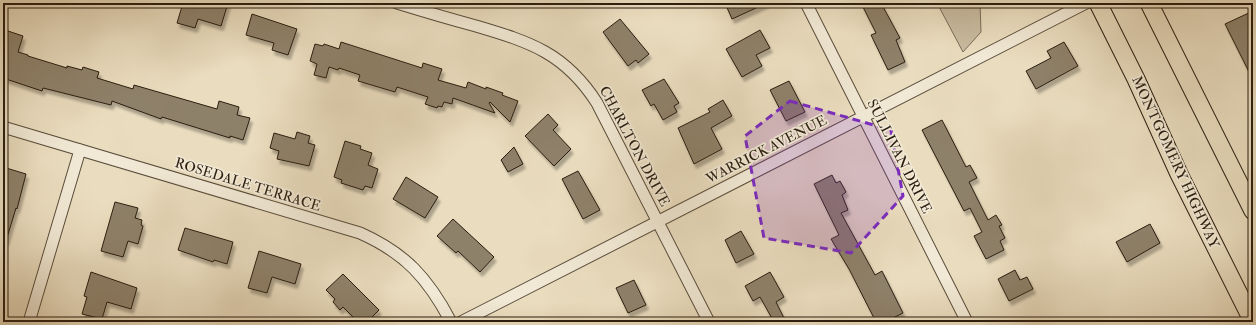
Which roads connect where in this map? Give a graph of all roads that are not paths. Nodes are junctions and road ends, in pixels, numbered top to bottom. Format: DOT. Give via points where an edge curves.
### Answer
graph roads {
  1 [pos="397,3"];
  2 [pos="806,3"];
  3 [pos="1086,3"];
  4 [pos="1098,3"];
  5 [pos="1149,3"];
  6 [pos="863,117"];
  7 [pos="3,127"];
  8 [pos="80,150"];
  9 [pos="1253,211"];
  10 [pos="658,221"];
  11 [pos="29,322"];
  12 [pos="451,322"];
  13 [pos="461,322"];
  14 [pos="709,322"];
  15 [pos="967,322"];
  16 [pos="1253,322"];
  1 -- 10 [label="street, CHARLTON DRIVE" via="529,43 545,51 570,70 597,102"];
  2 -- 6 [label="street, SULLIVAN DRIVE"];
  3 -- 6 [label="street, WARRICK AVENUE"];
  4 -- 16 [label="main road, MONTGOMERY HIGHWAY"];
  5 -- 9 [label="main road"];
  6 -- 10 [label="street, WARRICK AVENUE"];
  6 -- 15 [label="street, SULLIVAN DRIVE"];
  7 -- 8 [label="street, ROSEDALE TERRACE"];
  8 -- 11 [label="street"];
  8 -- 12 [label="street, ROSEDALE TERRACE" via="360,233 376,240 392,249 418,271 438,298"];
  10 -- 13 [label="street, WARRICK AVENUE"];
  10 -- 14 [label="street, CHARLTON DRIVE"];
}
